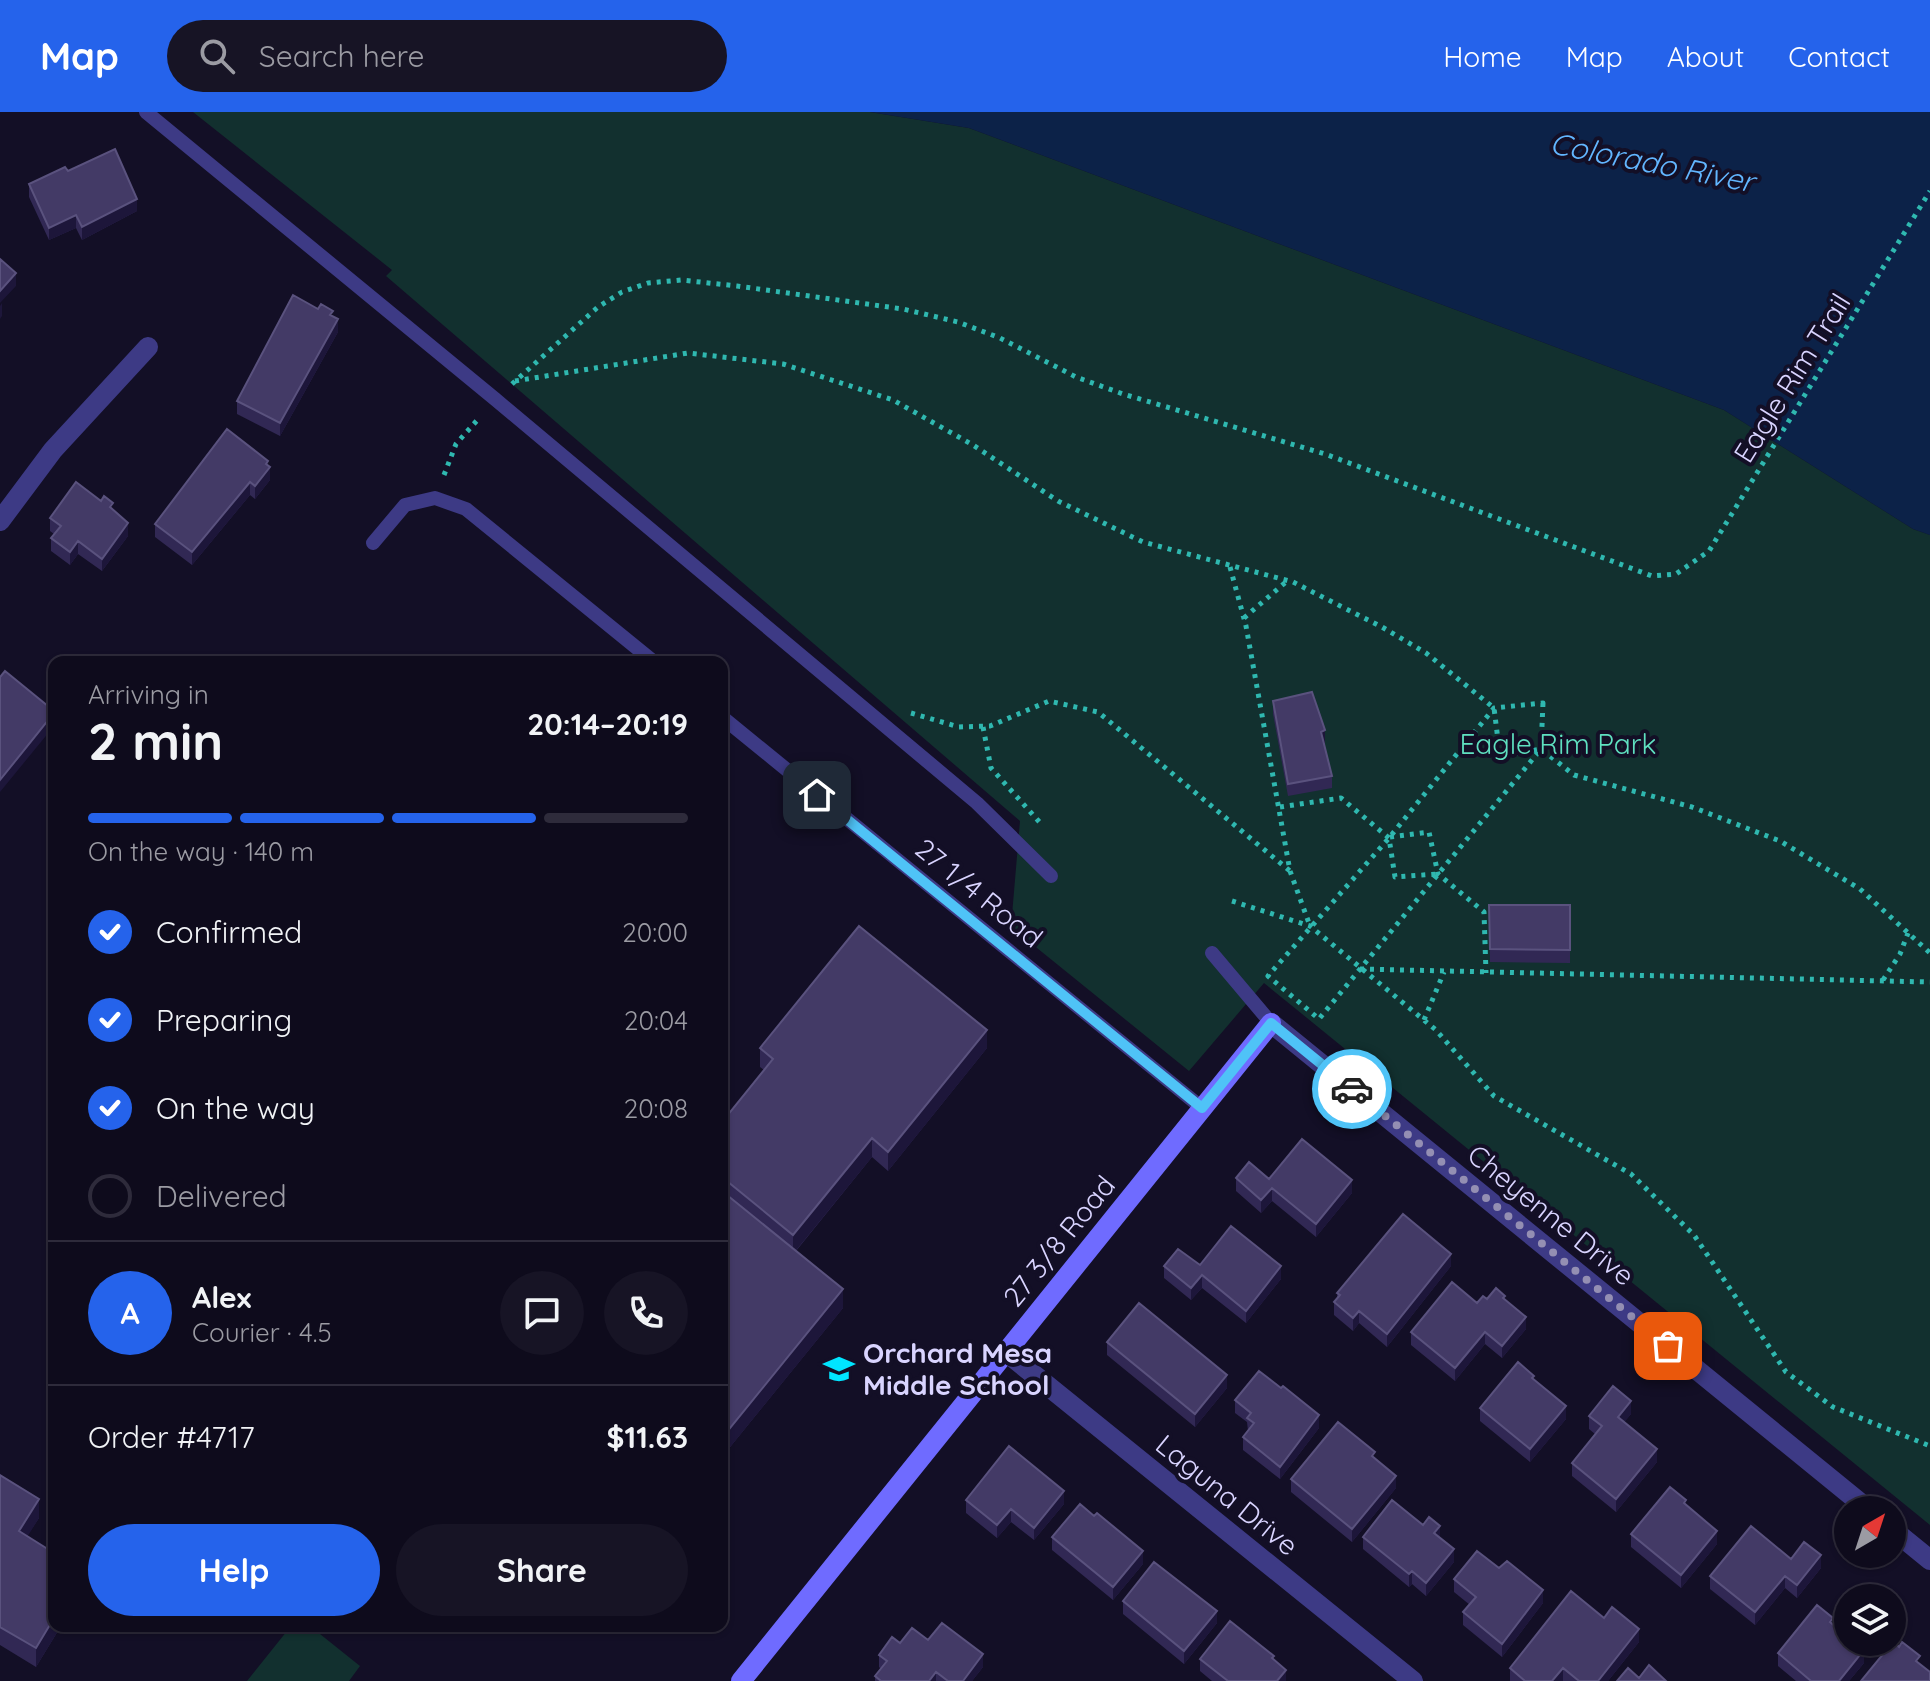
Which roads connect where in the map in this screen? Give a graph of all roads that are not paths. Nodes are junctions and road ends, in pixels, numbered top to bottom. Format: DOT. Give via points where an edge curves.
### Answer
graph roads {
  1 [pos="146,112"];
  2 [pos="148,347"];
  3 [pos="0,521"];
  4 [pos="373,543"];
  5 [pos="647,656"];
  6 [pos="728,722"];
  7 [pos="1051,876"];
  8 [pos="1212,953"];
  9 [pos="1271,1023"];
  10 [pos="1202,1108"];
  11 [pos="1006,1352"];
  12 [pos="1852,1496"];
  13 [pos="1906,1540"];
  14 [pos="1930,1560"];
  15 [pos="741,1681"];
  16 [pos="1413,1681"];
  1 -- 7 [label="lane" via="965,793"];
  2 -- 3 [label="street" via="53,450"];
  4 -- 5 [label="lane" via="405,505 435,498 466,509"];
  6 -- 10 [label="lane, 27 1/4 Road"];
  8 -- 9 [label="lane"];
  9 -- 10 [label="street, 27 3/8 Road"];
  9 -- 12 [label="street, Cheyenne Drive"];
  10 -- 11 [label="street, 27 3/8 Road"];
  11 -- 15 [label="street, 27 3/8 Road"];
  11 -- 16 [label="street, Laguna Drive"];
  13 -- 14 [label="street"];
}
